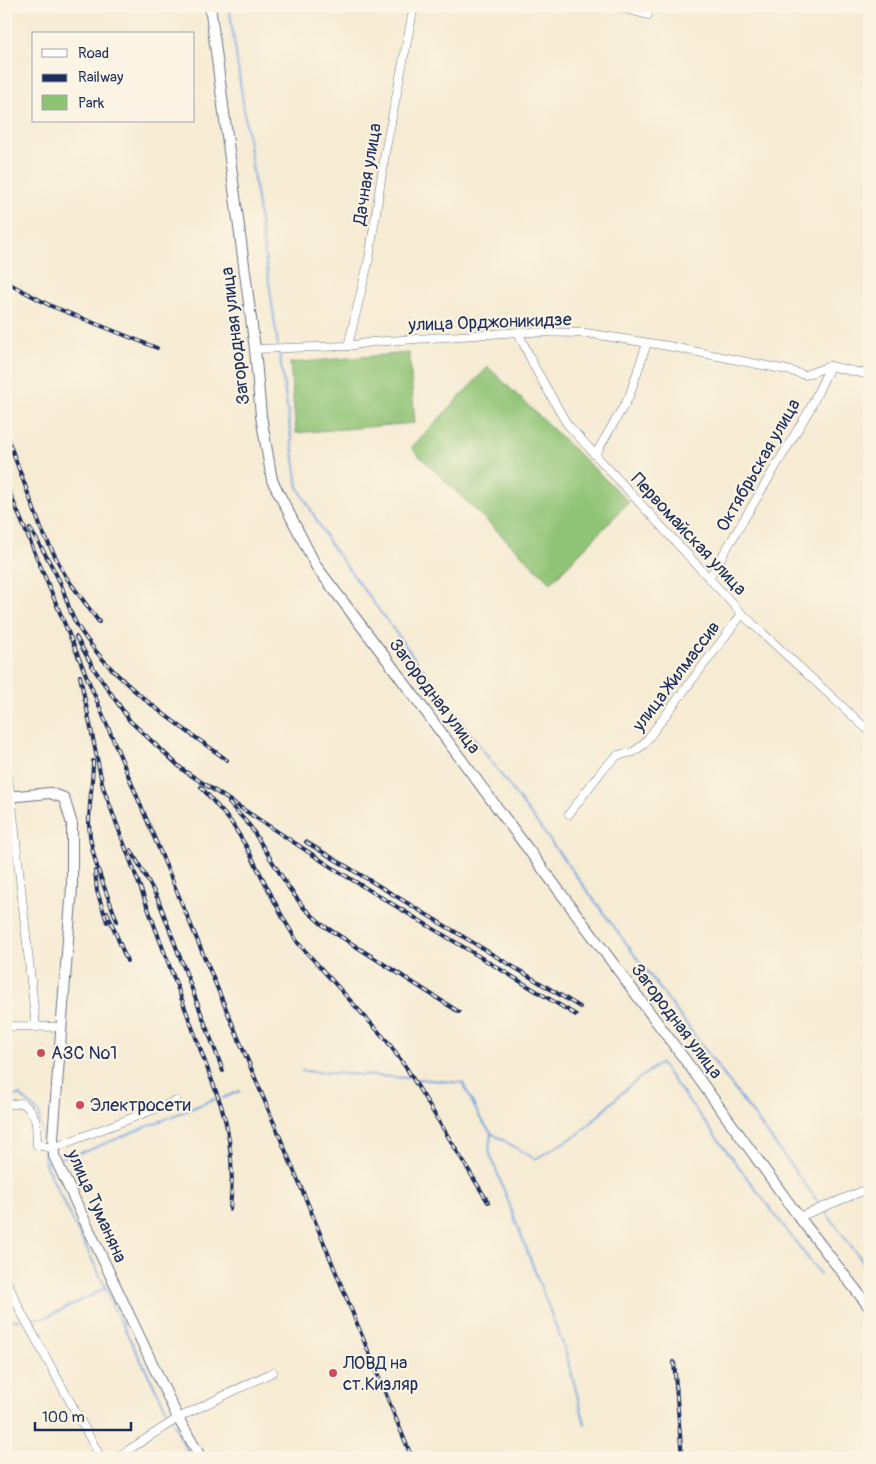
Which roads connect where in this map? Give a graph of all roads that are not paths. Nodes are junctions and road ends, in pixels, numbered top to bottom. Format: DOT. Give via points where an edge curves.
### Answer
graph roads {
  1 [pos="210,6"];
  2 [pos="414,6"];
  3 [pos="614,6"];
  4 [pos="648,15"];
  5 [pos="518,332"];
  6 [pos="647,344"];
  7 [pos="348,346"];
  8 [pos="255,349"];
  9 [pos="830,366"];
  10 [pos="870,375"];
  11 [pos="595,455"];
  12 [pos="709,578"];
  13 [pos="742,614"];
  14 [pos="870,732"];
  15 [pos="6,771"];
  16 [pos="9,796"];
  17 [pos="569,814"];
  18 [pos="6,1026"];
  19 [pos="36,1027"];
  20 [pos="61,1027"];
  21 [pos="176,1101"];
  22 [pos="6,1105"];
  23 [pos="53,1148"];
  24 [pos="870,1188"];
  25 [pos="799,1217"];
  26 [pos="6,1280"];
  27 [pos="870,1308"];
  28 [pos="272,1372"];
  29 [pos="178,1418"];
  30 [pos="102,1458"];
  31 [pos="116,1458"];
  32 [pos="201,1458"];
  1 -- 8 [label="main road, Загородная улица"];
  2 -- 7 [label="street, Дачная улица" via="385,153 369,259"];
  3 -- 4 [label="street"];
  5 -- 6 [label="street, улица Орджоникидзе" via="586,333"];
  5 -- 7 [label="street, улица Орджоникидзе"];
  5 -- 11 [label="street, Первомайская улица" via="534,368 567,424"];
  6 -- 9 [label="street, улица Орджоникидзе" via="805,375"];
  6 -- 11 [label="street" via="629,397"];
  7 -- 8 [label="street, улица Орджоникидзе"];
  8 -- 25 [label="main road, Загородная улица" via="261,416 272,480 316,566 386,656"];
  9 -- 10 [label="street"];
  9 -- 12 [label="street, Октябрьская улица" via="810,409"];
  11 -- 12 [label="street, Первомайская улица"];
  12 -- 13 [label="street, Первомайская улица"];
  13 -- 14 [label="street, Первомайская улица"];
  13 -- 17 [label="street, улица Жилмассив" via="643,745 633,752 618,755 603,769"];
  15 -- 16 [label="street"];
  16 -- 19 [label="street"];
  16 -- 20 [label="main road, улица Туманяна" via="50,792 64,798 72,824 72,887"];
  18 -- 19 [label="street"];
  19 -- 20 [label="street"];
  20 -- 23 [label="main road, улица Туманяна"];
  21 -- 23 [label="street"];
  22 -- 23 [label="street" via="22,1103 30,1108 35,1115 37,1146"];
  23 -- 29 [label="main road, улица Туманяна"];
  24 -- 25 [label="street"];
  25 -- 27 [label="main road, Загородная улица"];
  26 -- 30 [label="street"];
  28 -- 29 [label="street"];
  29 -- 31 [label="street"];
  29 -- 32 [label="main road, улица Туманяна"];
}
